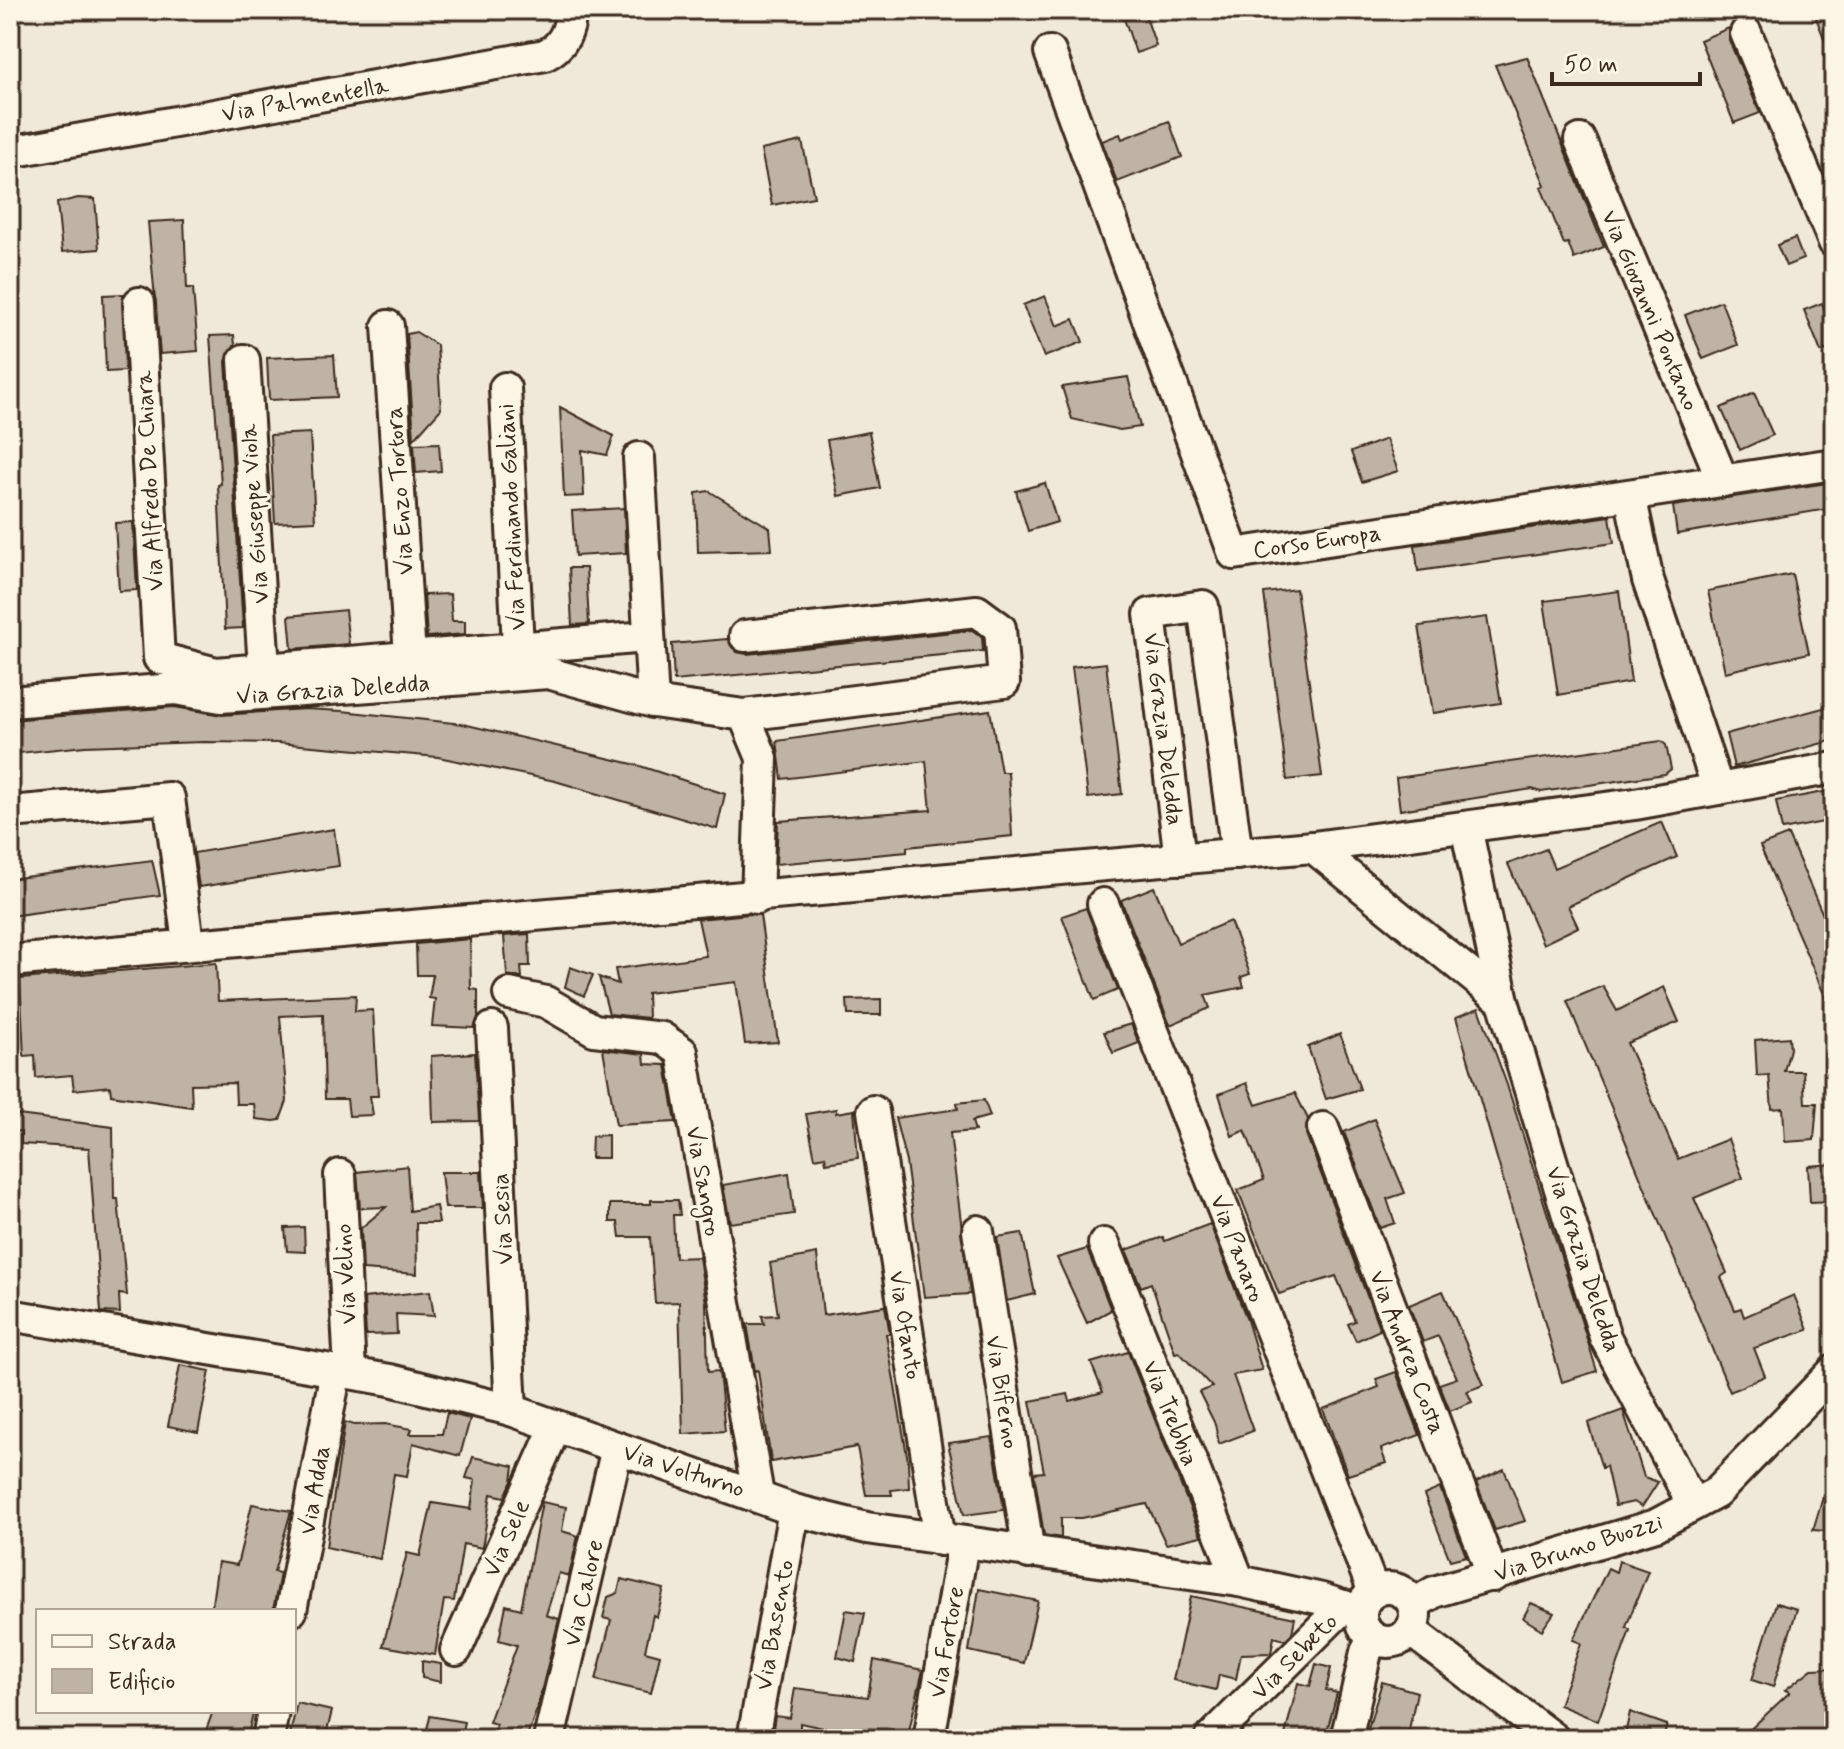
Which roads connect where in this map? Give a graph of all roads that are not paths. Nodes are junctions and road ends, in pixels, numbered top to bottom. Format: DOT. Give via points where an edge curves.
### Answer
graph roads {
  1 [pos="570,10"];
  2 [pos="1746,33"];
  3 [pos="1050,52"];
  4 [pos="1580,140"];
  5 [pos="10,152"];
  6 [pos="1834,242"];
  7 [pos="139,303"];
  8 [pos="388,326"];
  9 [pos="244,360"];
  10 [pos="505,388"];
  11 [pos="639,458"];
  12 [pos="1834,464"];
  13 [pos="1723,481"];
  14 [pos="1630,495"];
  15 [pos="745,636"];
  16 [pos="647,637"];
  17 [pos="518,647"];
  18 [pos="410,656"];
  19 [pos="264,668"];
  20 [pos="10,702"];
  21 [pos="653,702"];
  22 [pos="744,715"];
  23 [pos="1834,768"];
  24 [pos="1718,789"];
  25 [pos="10,812"];
  26 [pos="1466,827"];
  27 [pos="1313,847"];
  28 [pos="1237,854"];
  29 [pos="1180,859"];
  30 [pos="757,898"];
  31 [pos="1103,904"];
  32 [pos="188,943"];
  33 [pos="10,961"];
  34 [pos="509,994"];
  35 [pos="1503,1001"];
  36 [pos="492,1028"];
  37 [pos="873,1111"];
  38 [pos="1323,1128"];
  39 [pos="340,1175"];
  40 [pos="978,1231"];
  41 [pos="1104,1244"];
  42 [pos="10,1315"];
  43 [pos="343,1371"];
  44 [pos="1834,1371"];
  45 [pos="511,1410"];
  46 [pos="556,1426"];
  47 [pos="617,1448"];
  48 [pos="758,1495"];
  49 [pos="1693,1505"];
  50 [pos="794,1510"];
  51 [pos="951,1542"];
  52 [pos="1029,1553"];
  53 [pos="1493,1576"];
  54 [pos="1239,1581"];
  55 [pos="291,1609"];
  56 [pos="1363,1612"];
  57 [pos="1412,1618"];
  58 [pos="456,1650"];
  59 [pos="273,1713"];
  60 [pos="1525,1729"];
  61 [pos="268,1739"];
  62 [pos="549,1739"];
  63 [pos="753,1739"];
  64 [pos="929,1739"];
  65 [pos="1210,1739"];
  66 [pos="1346,1739"];
  67 [pos="1554,1739"];
  1 -- 5 [label="street, Via Palmentella" via="566,36 558,49 545,55"];
  2 -- 6 [label="street"];
  3 -- 14 [label="street, Corso Europa" via="1234,554"];
  4 -- 13 [label="street, Via Giovanni Pontano"];
  7 -- 19 [label="street, Via Alfredo De Chiara" via="159,658 216,673"];
  8 -- 18 [label="street, Via Enzo Tortora"];
  9 -- 19 [label="street, Via Giuseppe Viola"];
  10 -- 17 [label="street, Via Ferdinando Galiani"];
  11 -- 16 [label="street"];
  12 -- 13 [label="street, Corso Europa"];
  13 -- 14 [label="street, Corso Europa"];
  14 -- 24 [label="street" via="1648,580"];
  15 -- 22 [label="street, Via Grazia Deledda" via="977,611 1000,628 1004,682"];
  16 -- 17 [label="street"];
  16 -- 21 [label="street"];
  17 -- 18 [label="street"];
  18 -- 19 [label="street"];
  20 -- 21 [label="street, Via Grazia Deledda" via="175,689 221,697 548,673"];
  21 -- 22 [label="street, Via Grazia Deledda"];
  22 -- 30 [label="street" via="762,758"];
  23 -- 24 [label="street, Via Grazia Deledda"];
  24 -- 26 [label="street, Via Grazia Deledda"];
  25 -- 32 [label="street" via="169,798"];
  26 -- 27 [label="street, Via Grazia Deledda"];
  26 -- 35 [label="street, Via Grazia Deledda"];
  27 -- 28 [label="street, Via Grazia Deledda"];
  27 -- 35 [label="street"];
  28 -- 29 [label="street, Via Grazia Deledda"];
  28 -- 29 [label="street, Via Grazia Deledda" via="1203,606 1150,614"];
  29 -- 30 [label="street, Via Grazia Deledda"];
  30 -- 32 [label="street, Via Grazia Deledda"];
  31 -- 56 [label="street, Via Panaro"];
  32 -- 33 [label="street, Via Grazia Deledda"];
  34 -- 48 [label="street, Via Sangro" via="546,1002 594,1030 662,1038 682,1052"];
  35 -- 49 [label="street, Via Grazia Deledda" via="1605,1337"];
  36 -- 45 [label="street, Via Sesia"];
  37 -- 51 [label="street, Via Ofanto"];
  38 -- 53 [label="street, Via Andrea Costa"];
  39 -- 43 [label="street, Via Velino"];
  40 -- 52 [label="street, Via Biferno"];
  41 -- 54 [label="street, Via Trebbia"];
  42 -- 43 [label="street, Via Volturno"];
  43 -- 45 [label="street, Via Volturno"];
  43 -- 55 [label="street, Via Adda"];
  44 -- 49 [label="street, Via Bruno Buozzi" via="1716,1493"];
  45 -- 46 [label="street, Via Volturno"];
  46 -- 47 [label="street, Via Volturno"];
  46 -- 58 [label="street, Via Sele"];
  47 -- 48 [label="street, Via Volturno"];
  47 -- 62 [label="street, Via Calore"];
  48 -- 50 [label="street, Via Volturno"];
  49 -- 53 [label="street, Via Bruno Buozzi" via="1656,1525"];
  50 -- 51 [label="street, Via Volturno"];
  50 -- 63 [label="street, Via Basento"];
  51 -- 52 [label="street, Via Volturno"];
  51 -- 64 [label="street, Via Fortore"];
  52 -- 54 [label="street, Via Volturno"];
  53 -- 57 [label="street, Via Bruno Buozzi" via="1434,1592"];
  54 -- 56 [label="street, Via Volturno"];
  56 -- 57 [label="street, Via Bruno Buozzi" via="1398,1641"];
  56 -- 57 [label="street, Via Volturno" via="1392,1588 1408,1597"];
  56 -- 65 [label="street, Via Sebeto"];
  56 -- 66 [label="street" via="1366,1652"];
  57 -- 60 [label="street"];
  59 -- 61 [label="street"];
  60 -- 67 [label="street"];
}
